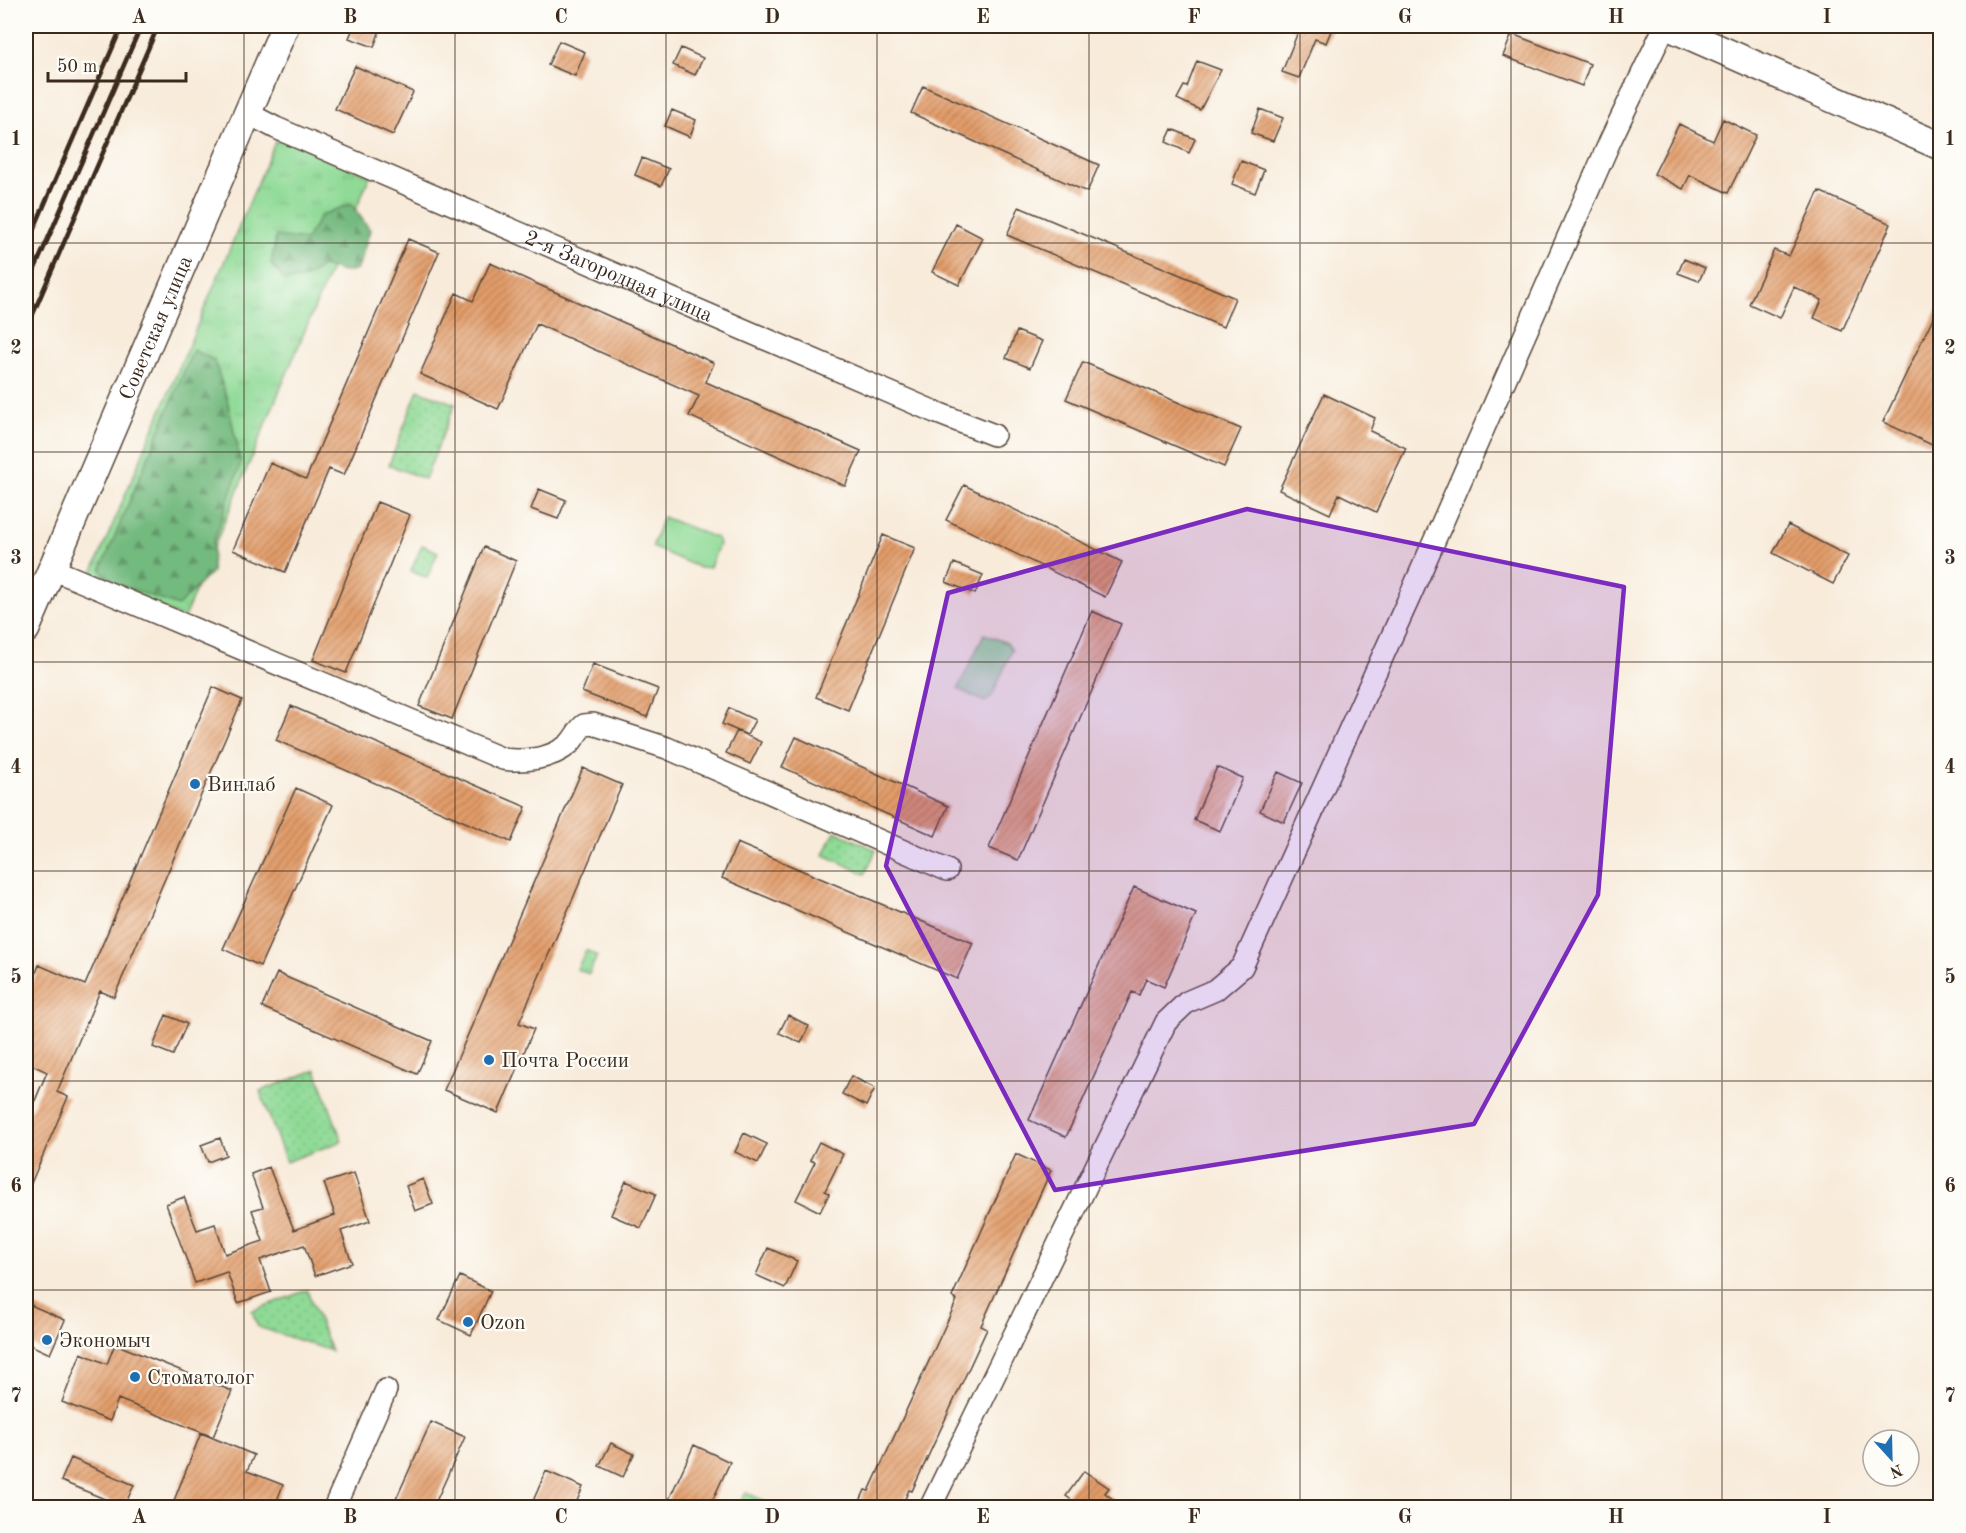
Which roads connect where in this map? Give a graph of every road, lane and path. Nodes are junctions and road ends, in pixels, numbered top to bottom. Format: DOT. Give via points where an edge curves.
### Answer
graph roads {
  1 [pos="285,26"];
  2 [pos="1666,26"];
  3 [pos="247,113"];
  4 [pos="1941,146"];
  5 [pos="994,435"];
  6 [pos="52,569"];
  7 [pos="26,629"];
  8 [pos="947,870"];
  9 [pos="386,1390"];
  10 [pos="334,1508"];
  11 [pos="930,1508"];
  1 -- 3 [label="main road, Советская улица"];
  2 -- 4 [label="main road"];
  2 -- 11 [label="street" via="1611,139 1242,967 1215,990 1187,1002 1166,1022"];
  3 -- 5 [label="street, 2-я Загородная улица"];
  3 -- 6 [label="main road, Советская улица"];
  6 -- 7 [label="main road, Советская улица"];
  6 -- 8 [label="street" via="503,759 523,762 567,746 584,725 593,724 667,748"];
  9 -- 10 [label="street"];
}
